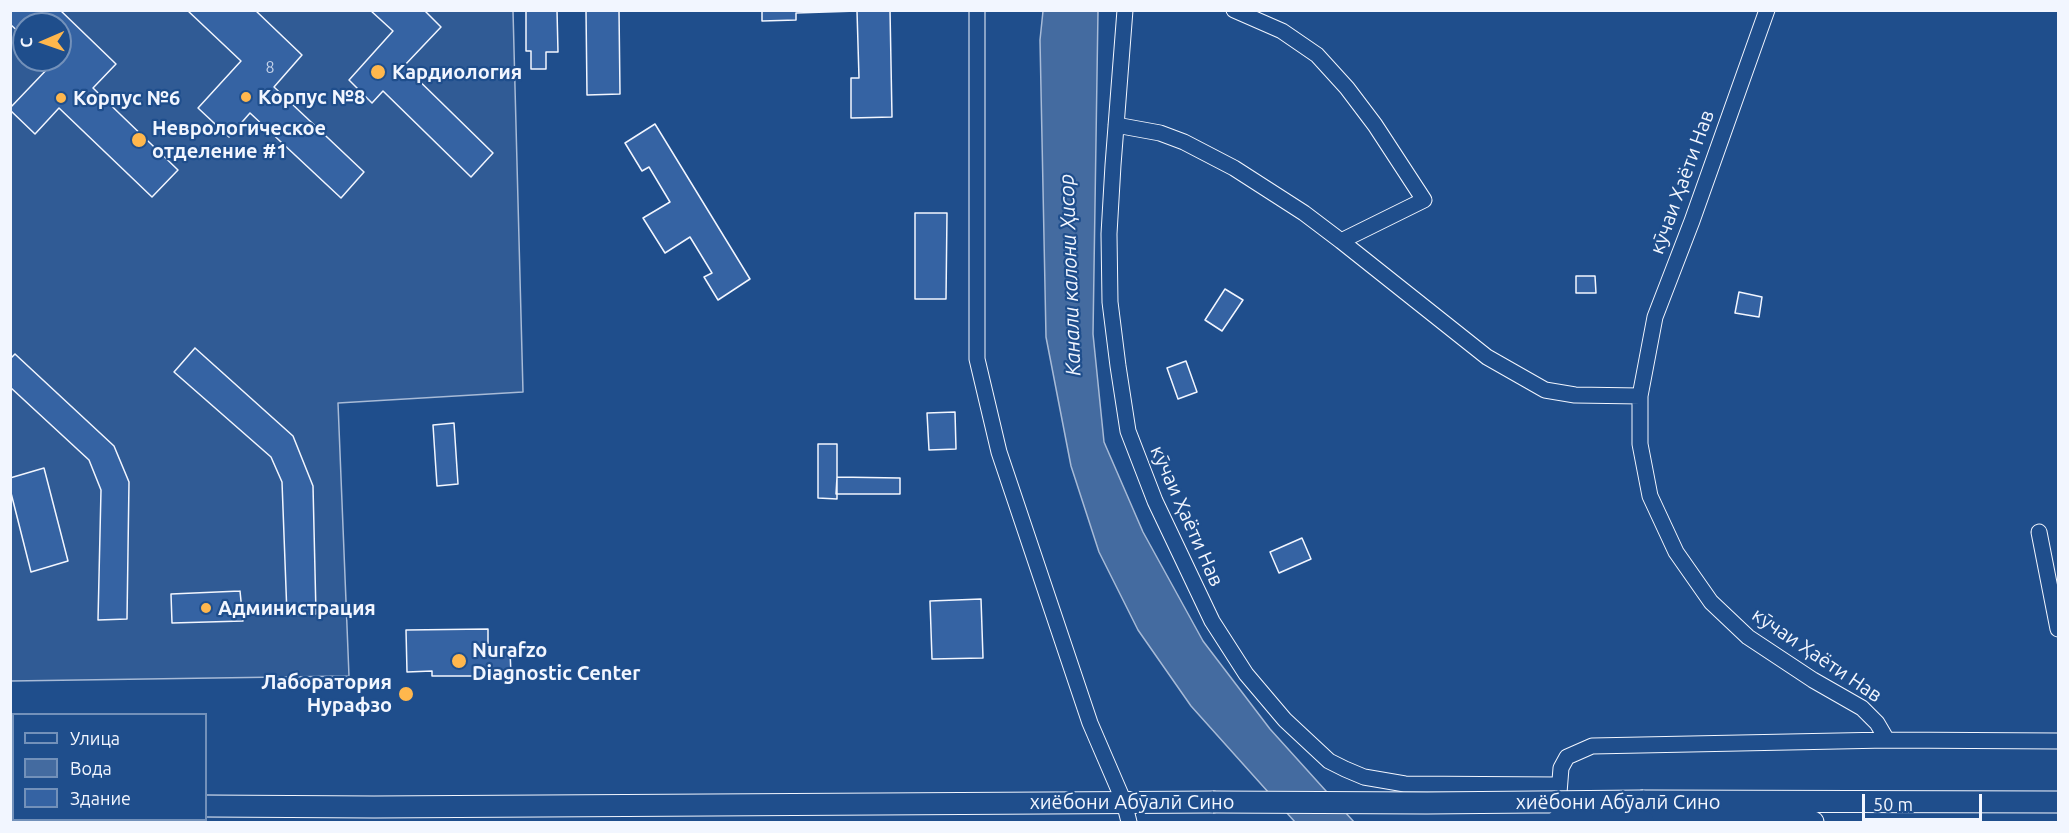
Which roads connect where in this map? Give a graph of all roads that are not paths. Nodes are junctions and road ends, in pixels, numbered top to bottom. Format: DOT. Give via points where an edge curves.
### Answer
graph roads {
  1 [pos="976,10"];
  2 [pos="1125,10"];
  3 [pos="1234,10"];
  4 [pos="1767,10"];
  5 [pos="1116,125"];
  6 [pos="1341,241"];
  7 [pos="1640,396"];
  8 [pos="2039,532"];
  9 [pos="2058,629"];
  10 [pos="1887,740"];
  11 [pos="2058,741"];
  12 [pos="1559,785"];
  13 [pos="1124,802"];
  14 [pos="2058,802"];
  15 [pos="207,806"];
  16 [pos="1643,811"];
  17 [pos="1129,822"];
  18 [pos="1558,822"];
  19 [pos="1812,822"];
  1 -- 13 [label="street" via="977,359 999,452 1090,723"];
  2 -- 5 [label="street, кӯчаи Ҳаёти Нав"];
  3 -- 6 [label="street" via="1282,31 1317,55 1376,126 1424,200"];
  4 -- 7 [label="street, кӯчаи Ҳаёти Нав" via="1655,317"];
  5 -- 6 [label="street" via="1184,142 1254,181"];
  5 -- 12 [label="street, кӯчаи Ҳаёти Нав" via="1109,234 1110,302 1128,431 1155,501 1228,648 1285,720 1329,761 1345,770 1405,784"];
  6 -- 7 [label="street" via="1487,357 1545,390 1575,395"];
  7 -- 10 [label="street, кӯчаи Ҳаёти Нав" via="1640,444 1650,496 1693,578 1711,602 1748,637 1862,708"];
  8 -- 9 [label="street"];
  10 -- 11 [label="street"];
  10 -- 12 [label="street" via="1592,746 1567,757"];
  12 -- 18 [label="street"];
  13 -- 15 [label="main road, хиёбони Абӯалӣ Сино"];
  13 -- 16 [label="main road, хиёбони Абӯалӣ Сино, bridge" via="1427,803"];
  13 -- 17 [label="street"];
  14 -- 16 [label="main road, хиёбони Абӯалӣ Сино"];
  16 -- 18 [label="main road, хиёбони Абӯалӣ Сино, bridge"];
  16 -- 19 [label="main road, хиёбони Абӯалӣ Сино"];
}
